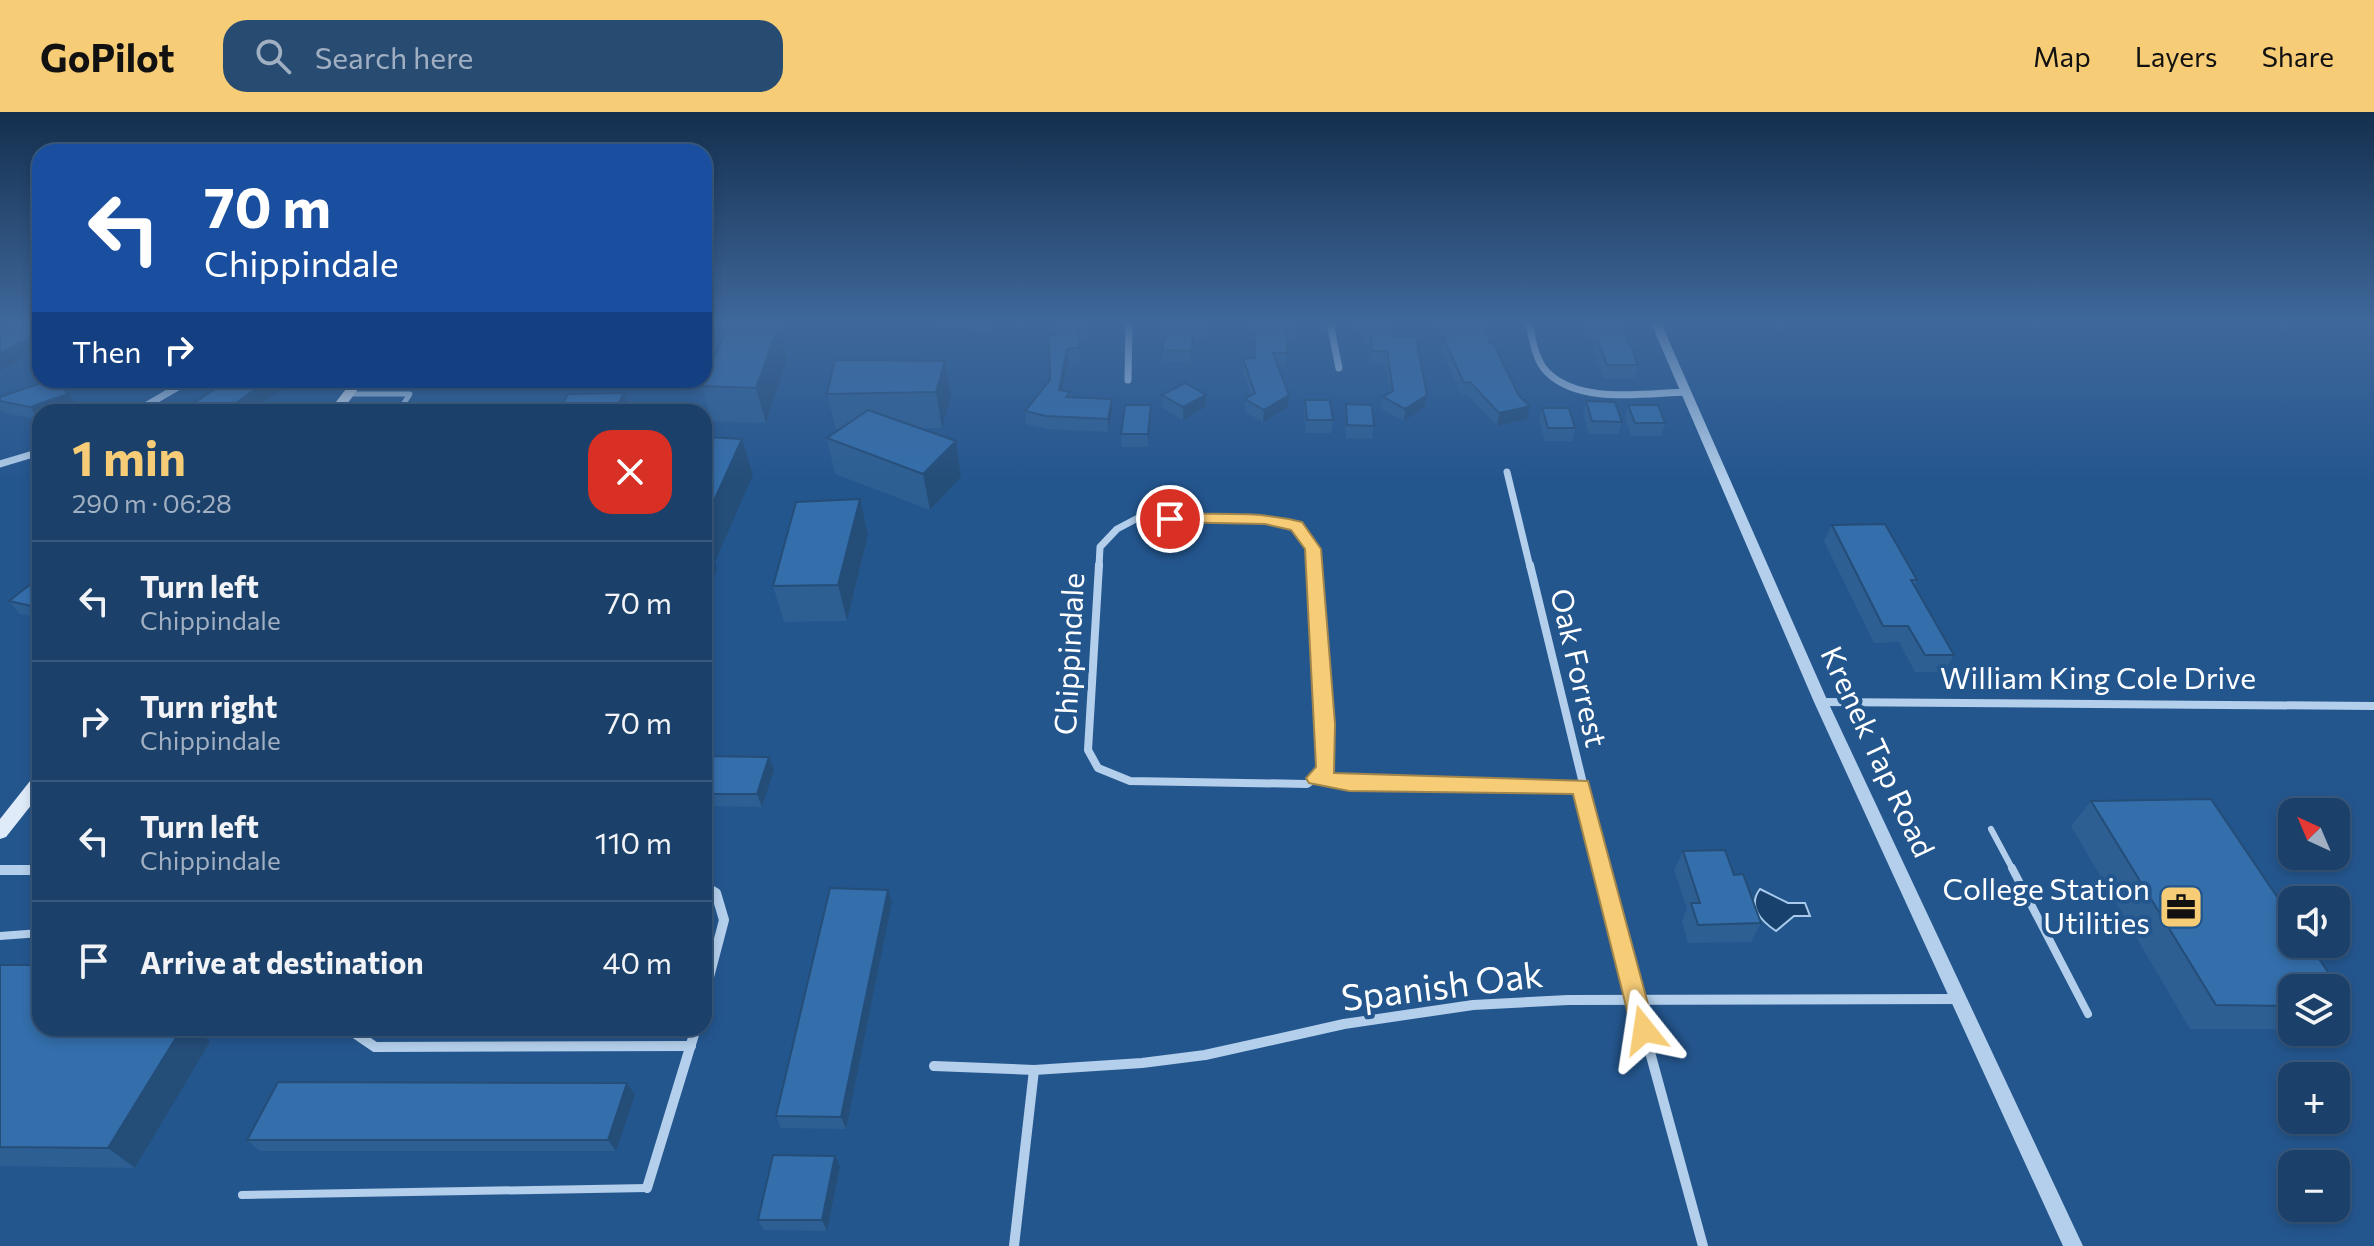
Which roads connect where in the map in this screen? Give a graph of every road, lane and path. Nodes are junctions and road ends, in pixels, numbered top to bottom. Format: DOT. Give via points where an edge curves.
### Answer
graph roads {
  1 [pos="1128,376"];
  2 [pos="1552,376"];
  3 [pos="1680,376"];
  4 [pos="1128,380"];
  5 [pos="176,388"];
  6 [pos="353,388"];
  7 [pos="1687,392"];
  8 [pos="348,394"];
  9 [pos="149,404"];
  10 [pos="340,404"];
  11 [pos="404,404"];
  12 [pos="32,454"];
  13 [pos="0,464"];
  14 [pos="1507,472"];
  15 [pos="1821,702"];
  16 [pos="2374,706"];
  17 [pos="1316,778"];
  18 [pos="1581,786"];
  19 [pos="32,791"];
  20 [pos="1991,829"];
  21 [pos="0,832"];
  22 [pos="0,870"];
  23 [pos="32,870"];
  24 [pos="712,891"];
  25 [pos="32,934"];
  26 [pos="0,936"];
  27 [pos="712,966"];
  28 [pos="1961,999"];
  29 [pos="1636,1001"];
  30 [pos="2088,1014"];
  31 [pos="359,1036"];
  32 [pos="694,1036"];
  33 [pos="691,1046"];
  34 [pos="934,1066"];
  35 [pos="1034,1070"];
  36 [pos="647,1188"];
  37 [pos="242,1195"];
  38 [pos="1014,1246"];
  39 [pos="1703,1246"];
  40 [pos="2073,1246"];
  1 -- 4 [label="street"];
  2 -- 7 [label="street" via="1586,393"];
  3 -- 7 [label="street, Krenek Tap Road"];
  5 -- 9 [label="street"];
  6 -- 8 [label="main road"];
  7 -- 15 [label="street, Krenek Tap Road"];
  8 -- 10 [label="main road"];
  8 -- 11 [label="lane" via="410,394"];
  12 -- 13 [label="street"];
  14 -- 18 [label="street, Oak Forrest"];
  15 -- 16 [label="street, William King Cole Drive"];
  15 -- 28 [label="street, Krenek Tap Road"];
  17 -- 17 [label="street, Chippindale" via="1326,771 1313,549 1297,526 1265,519 1138,518 1117,529 1100,547 1088,750 1098,768 1130,781 1307,784"];
  17 -- 18 [label="street, Chippindale" via="1349,784"];
  18 -- 29 [label="street, Oak Forrest"];
  19 -- 21 [label="main road"];
  20 -- 30 [label="lane"];
  22 -- 23 [label="street"];
  24 -- 27 [label="street" via="724,920"];
  25 -- 26 [label="lane"];
  28 -- 29 [label="street, Spanish Oak"];
  28 -- 40 [label="street, Krenek Tap Road"];
  29 -- 35 [label="street, Spanish Oak" via="1473,1005 1344,1024 1205,1055"];
  29 -- 39 [label="street, Oak Forrest"];
  31 -- 33 [label="street" via="375,1047"];
  32 -- 33 [label="street"];
  33 -- 36 [label="street"];
  34 -- 35 [label="street, Spanish Oak"];
  35 -- 38 [label="street"];
  36 -- 37 [label="lane"];
}
